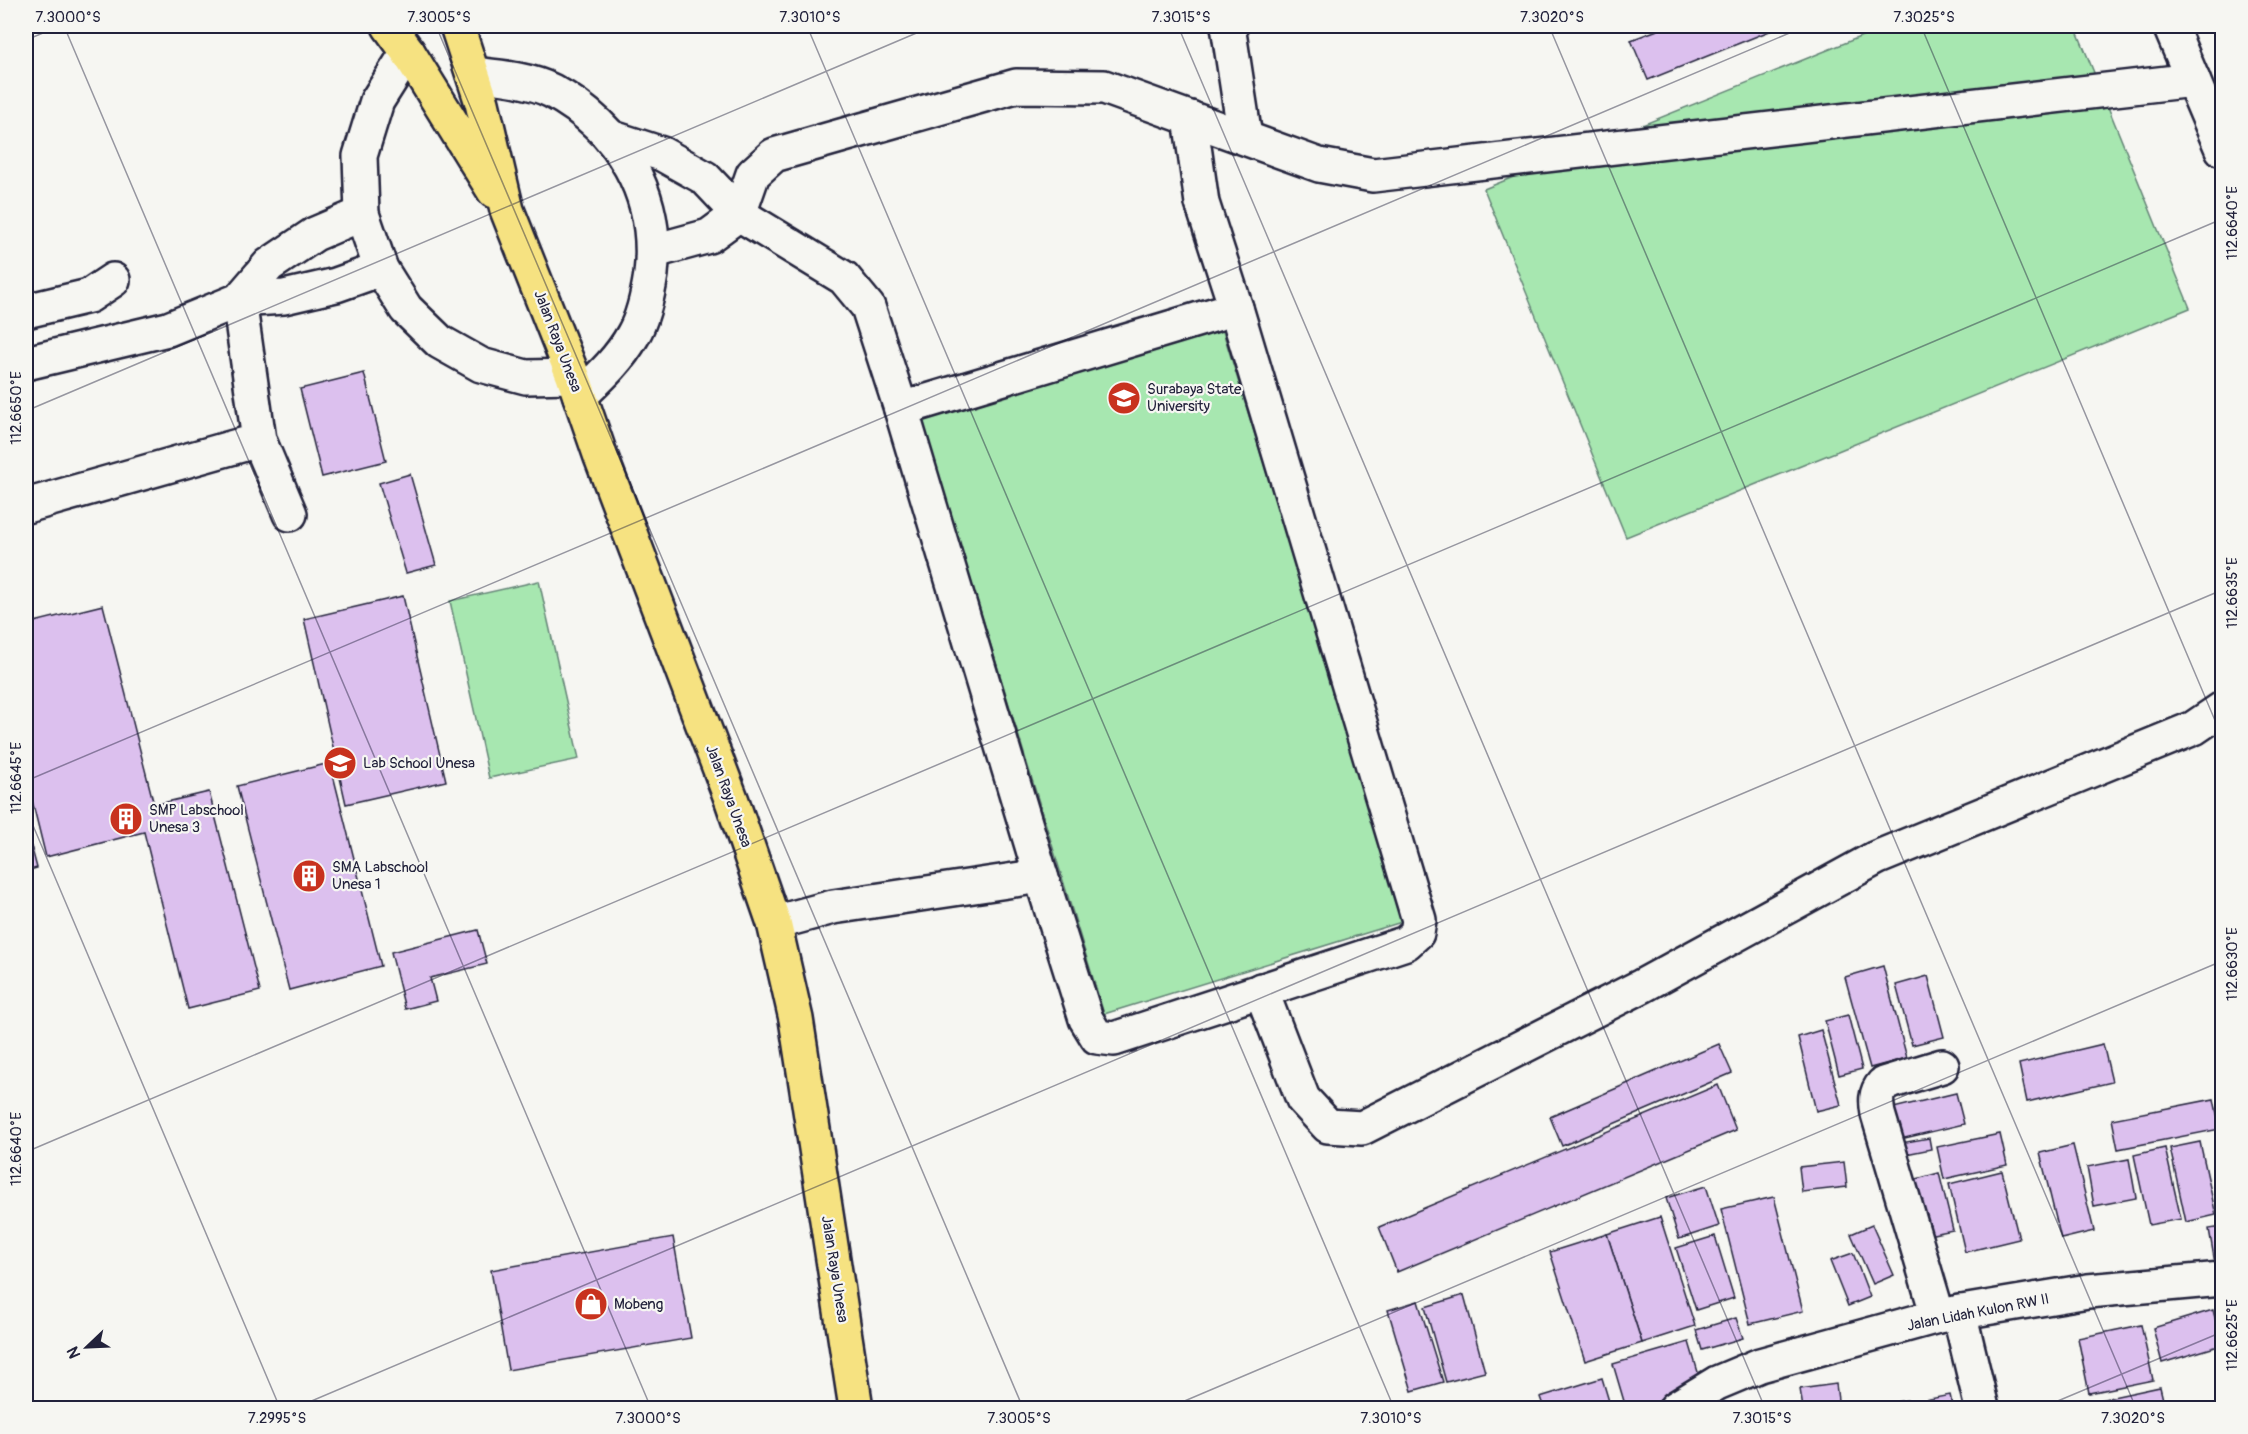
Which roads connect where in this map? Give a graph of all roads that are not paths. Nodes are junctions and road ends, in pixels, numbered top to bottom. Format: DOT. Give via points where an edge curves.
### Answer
graph roads {
  1 [pos="389,26"];
  2 [pos="457,26"];
  3 [pos="1228,26"];
  4 [pos="2170,26"];
  5 [pos="408,52"];
  6 [pos="472,74"];
  7 [pos="2193,80"];
  8 [pos="1190,118"];
  9 [pos="1245,137"];
  10 [pos="613,138"];
  11 [pos="2223,149"];
  12 [pos="507,210"];
  13 [pos="362,214"];
  14 [pos="739,214"];
  15 [pos="654,251"];
  16 [pos="381,268"];
  17 [pos="113,279"];
  18 [pos="238,300"];
  19 [pos="1236,308"];
  20 [pos="26,311"];
  21 [pos="26,363"];
  22 [pos="576,386"];
  23 [pos="901,409"];
  24 [pos="260,440"];
  25 [pos="26,506"];
  26 [pos="290,514"];
  27 [pos="2223,709"];
  28 [pos="1041,876"];
  29 [pos="774,923"];
  30 [pos="1262,990"];
  31 [pos="1942,1066"];
  32 [pos="2223,1279"];
  33 [pos="1948,1314"];
  34 [pos="856,1408"];
  35 [pos="1676,1408"];
  36 [pos="1982,1408"];
  1 -- 5 [label="main road, Jalan Raya Unesa"];
  2 -- 6 [label="main road, Jalan Raya Unesa"];
  3 -- 9 [label="street"];
  4 -- 7 [label="street"];
  5 -- 12 [label="main road, Jalan Raya Unesa"];
  5 -- 13 [label="street" via="377,101 360,156"];
  6 -- 10 [label="street" via="512,78 550,90 584,111"];
  6 -- 12 [label="main road, Jalan Raya Unesa"];
  7 -- 9 [label="street" via="1373,175 1319,165"];
  7 -- 11 [label="street"];
  8 -- 9 [label="street"];
  8 -- 14 [label="street" via="1104,87 1016,86 774,154 753,174"];
  8 -- 19 [label="street" via="1202,203"];
  10 -- 14 [label="street" via="662,154 705,178"];
  10 -- 15 [label="street" via="634,172 649,209"];
  12 -- 22 [label="main road, Jalan Raya Unesa"];
  13 -- 16 [label="street"];
  13 -- 18 [label="street" via="315,234 269,265"];
  14 -- 15 [label="street" via="709,236"];
  14 -- 23 [label="street" via="844,278 868,307"];
  15 -- 22 [label="street" via="649,293 634,333 611,368"];
  16 -- 18 [label="street" via="336,285 284,297"];
  16 -- 22 [label="street" via="406,309 440,342 481,365"];
  17 -- 20 [label="street" via="89,296"];
  18 -- 21 [label="street" via="168,329"];
  18 -- 24 [label="street"];
  19 -- 23 [label="street"];
  19 -- 30 [label="street" via="1419,920 1417,933 1406,943"];
  22 -- 29 [label="main road, Jalan Raya Unesa"];
  23 -- 28 [label="street"];
  24 -- 25 [label="street"];
  24 -- 26 [label="street"];
  27 -- 30 [label="street" via="2194,728 1876,858 1642,987 1362,1128 1328,1126 1303,1099"];
  28 -- 29 [label="street" via="833,907"];
  28 -- 30 [label="street" via="1086,1019 1096,1037 1114,1039"];
  29 -- 34 [label="main road, Jalan Raya Unesa" via="796,1019"];
  31 -- 33 [label="street" via="1883,1084 1876,1098 1878,1114"];
  32 -- 33 [label="street, Jalan Lidah Kulon RW II" via="2088,1292"];
  33 -- 35 [label="street, Jalan Lidah Kulon RW II" via="1760,1365 1717,1383"];
  33 -- 36 [label="street"];
}
